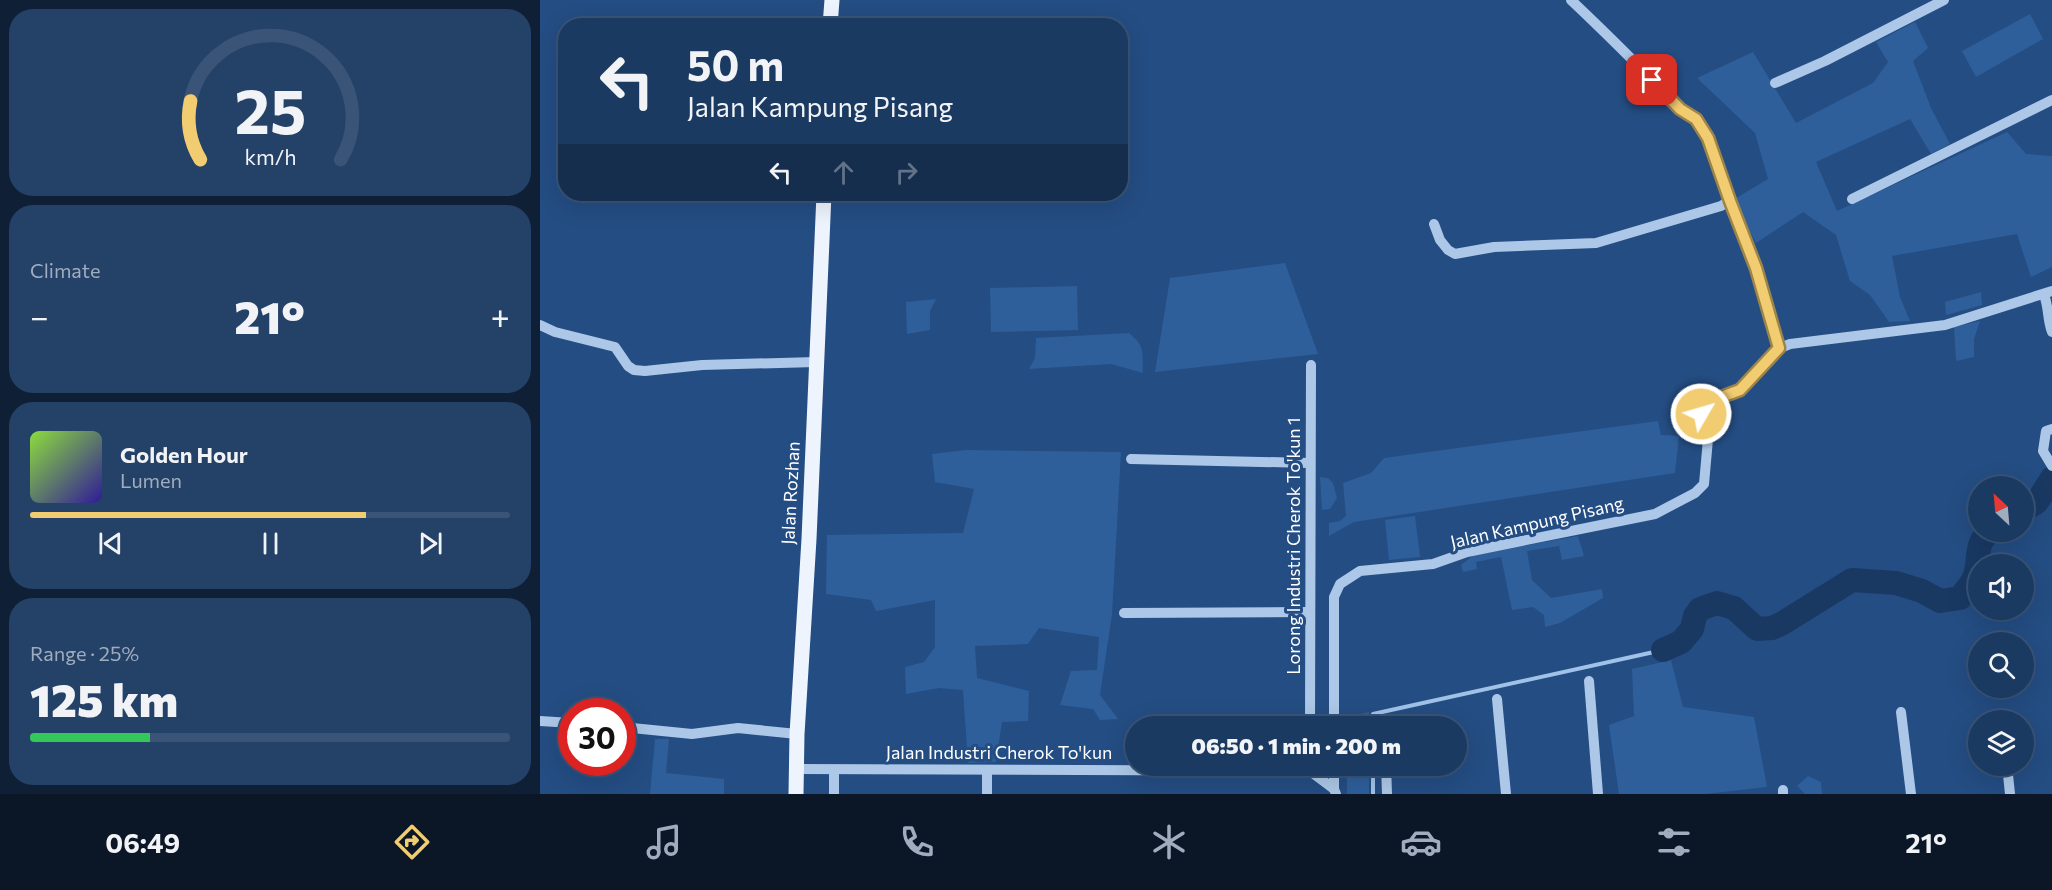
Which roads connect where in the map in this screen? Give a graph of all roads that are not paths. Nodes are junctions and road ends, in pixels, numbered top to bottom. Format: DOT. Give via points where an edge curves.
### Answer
graph roads {
  1 [pos="832,0"];
  2 [pos="1571,0"];
  3 [pos="1944,0"];
  4 [pos="831,18"];
  5 [pos="1775,83"];
  6 [pos="2052,100"];
  7 [pos="1852,199"];
  8 [pos="824,201"];
  9 [pos="1730,201"];
  10 [pos="1434,224"];
  11 [pos="2048,293"];
  12 [pos="540,325"];
  13 [pos="2052,332"];
  14 [pos="1779,348"];
  15 [pos="816,362"];
  16 [pos="1311,365"];
  17 [pos="2052,429"];
  18 [pos="1131,459"];
  19 [pos="1309,463"];
  20 [pos="2052,466"];
  21 [pos="1310,612"];
  22 [pos="1124,614"];
  23 [pos="1589,681"];
  24 [pos="1497,699"];
  25 [pos="1901,712"];
  26 [pos="1310,716"];
  27 [pos="1334,716"];
  28 [pos="540,721"];
  29 [pos="558,722"];
  30 [pos="636,728"];
  31 [pos="797,734"];
  32 [pos="1125,769"];
  33 [pos="797,770"];
  34 [pos="834,770"];
  35 [pos="987,770"];
  36 [pos="1318,776"];
  37 [pos="1334,776"];
  38 [pos="1386,776"];
  39 [pos="2008,776"];
  40 [pos="1335,792"];
  41 [pos="796,794"];
  42 [pos="834,794"];
  43 [pos="987,794"];
  44 [pos="1387,794"];
  45 [pos="1506,794"];
  46 [pos="1598,794"];
  47 [pos="1911,794"];
  48 [pos="2010,794"];
  1 -- 4 [label="main road"];
  2 -- 9 [label="street" via="1680,109 1696,119 1708,138"];
  3 -- 5 [label="street"];
  6 -- 7 [label="street"];
  8 -- 15 [label="main road, Jalan Rozhan"];
  9 -- 10 [label="street" via="1596,243 1494,247 1455,254 1440,240"];
  9 -- 14 [label="street" via="1756,268"];
  11 -- 13 [label="street" via="2047,319"];
  11 -- 14 [label="street" via="1945,325"];
  12 -- 15 [label="street" via="615,346 634,370"];
  14 -- 27 [label="street, Jalan Kampung Pisang" via="1740,390 1708,402 1701,414 1708,439 1707,467 1704,484 1695,493 1655,514 1467,552 1433,564 1360,571 1340,584 1334,597"];
  15 -- 31 [label="main road, Jalan Rozhan"];
  16 -- 19 [label="street, Lorong Industri Cherok To'kun 1"];
  17 -- 20 [label="street" via="2046,431 2043,451"];
  18 -- 19 [label="street"];
  19 -- 21 [label="street, Lorong Industri Cherok To'kun 1"];
  21 -- 22 [label="street"];
  21 -- 26 [label="street, Lorong Industri Cherok To'kun 1"];
  23 -- 46 [label="street"];
  24 -- 45 [label="street"];
  25 -- 47 [label="street"];
  28 -- 29 [label="street"];
  30 -- 31 [label="street" via="692,734 738,728"];
  31 -- 33 [label="main road, Jalan Rozhan"];
  32 -- 35 [label="street, Jalan Industri Cherok To'kun"];
  33 -- 34 [label="street, Jalan Industri Cherok To'kun"];
  33 -- 41 [label="main road, Jalan Rozhan"];
  34 -- 35 [label="street, Jalan Industri Cherok To'kun"];
  34 -- 42 [label="street"];
  35 -- 43 [label="street"];
  36 -- 40 [label="street"];
  37 -- 40 [label="street"];
  38 -- 44 [label="street"];
  39 -- 48 [label="street"];
}
